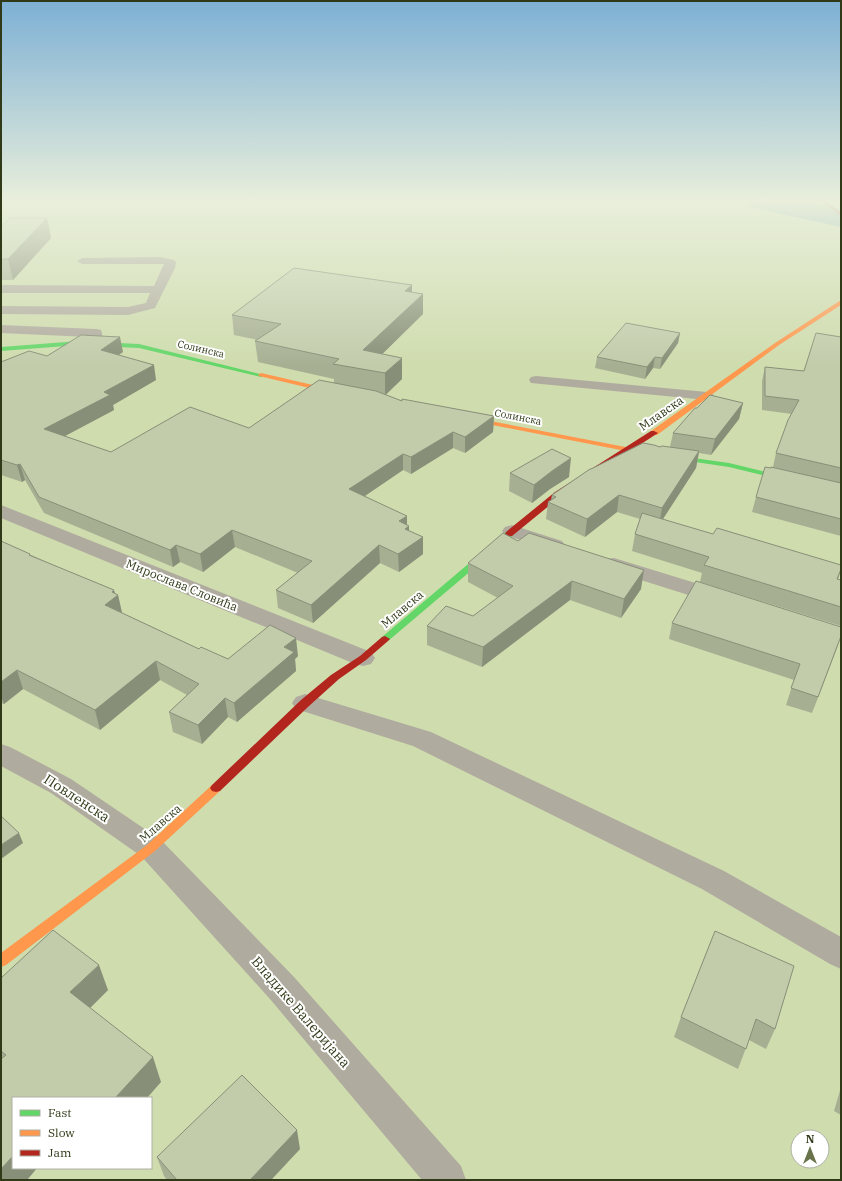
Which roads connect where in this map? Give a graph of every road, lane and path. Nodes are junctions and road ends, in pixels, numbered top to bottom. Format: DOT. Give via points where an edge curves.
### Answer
graph roads {
  1 [pos="82,261"];
  2 [pos="1,289"];
  3 [pos="158,290"];
  4 [pos="841,302"];
  5 [pos="1,310"];
  6 [pos="1,329"];
  7 [pos="95,344"];
  8 [pos="1,349"];
  9 [pos="536,380"];
  10 [pos="350,395"];
  11 [pos="707,396"];
  12 [pos="454,416"];
  13 [pos="628,450"];
  14 [pos="644,452"];
  15 [pos="659,455"];
  16 [pos="841,492"];
  17 [pos="1,511"];
  18 [pos="512,531"];
  19 [pos="572,550"];
  20 [pos="594,557"];
  21 [pos="736,603"];
  22 [pos="363,658"];
  23 [pos="305,703"];
  24 [pos="1,754"];
  25 [pos="151,848"];
  26 [pos="841,954"];
  27 [pos="1,961"];
  28 [pos="447,1180"];
  1 -- 3 [label="lane" via="170,262"];
  2 -- 3 [label="lane"];
  3 -- 5 [label="lane" via="151,305 128,311"];
  4 -- 11 [label="street, Млавска" via="777,344"];
  6 -- 7 [label="lane" via="96,333"];
  7 -- 8 [label="street, Солинска"];
  7 -- 10 [label="street, Солинска" via="139,346"];
  9 -- 11 [label="lane"];
  11 -- 13 [label="street, Млавска"];
  12 -- 13 [label="street, Солинска"];
  13 -- 14 [label="street, Солинска"];
  13 -- 18 [label="street, Млавска" via="558,494"];
  15 -- 16 [label="street" via="729,465"];
  17 -- 22 [label="street, Мирослава Словића"];
  18 -- 19 [label="street"];
  18 -- 22 [label="street, Млавска"];
  20 -- 21 [label="street"];
  22 -- 23 [label="street, Млавска" via="335,677"];
  23 -- 25 [label="street, Млавска"];
  23 -- 26 [label="street" via="422,739 713,880"];
  24 -- 25 [label="street, Повленска" via="62,786"];
  25 -- 27 [label="street, Млавска"];
  25 -- 28 [label="street, Владике Валеријана" via="282,988"];
}
